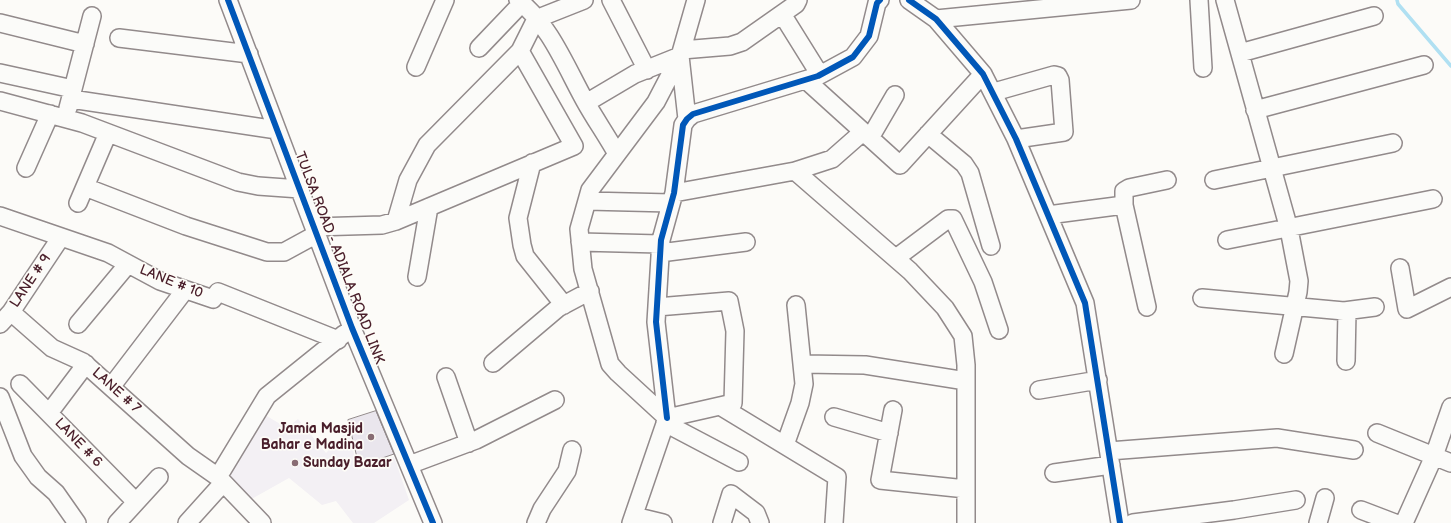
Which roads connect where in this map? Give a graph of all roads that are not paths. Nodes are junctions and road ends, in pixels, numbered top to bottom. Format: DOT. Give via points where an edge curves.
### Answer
graph roads {
  1 [pos="228,0"];
  2 [pos="445,0"];
  3 [pos="584,0"];
  4 [pos="611,0"];
  5 [pos="696,0"];
  6 [pos="798,0"];
  7 [pos="880,0"];
  8 [pos="909,0"];
  9 [pos="1131,0"];
  10 [pos="1199,0"];
  11 [pos="1225,0"];
  12 [pos="520,2"];
  13 [pos="1002,6"];
  14 [pos="782,14"];
  15 [pos="92,16"];
  16 [pos="1374,16"];
  17 [pos="536,19"];
  18 [pos="936,19"];
  19 [pos="0,23"];
  20 [pos="119,38"];
  21 [pos="85,44"];
  22 [pos="479,48"];
  23 [pos="520,51"];
  24 [pos="681,53"];
  25 [pos="1240,53"];
  26 [pos="249,54"];
  27 [pos="1424,65"];
  28 [pos="416,67"];
  29 [pos="1203,68"];
  30 [pos="647,70"];
  31 [pos="0,73"];
  32 [pos="984,74"];
  33 [pos="813,78"];
  34 [pos="994,92"];
  35 [pos="72,94"];
  36 [pos="895,95"];
  37 [pos="0,101"];
  38 [pos="586,103"];
  39 [pos="1255,110"];
  40 [pos="58,116"];
  41 [pos="687,119"];
  42 [pos="277,130"];
  43 [pos="108,133"];
  44 [pos="866,134"];
  45 [pos="928,134"];
  46 [pos="1016,140"];
  47 [pos="1393,143"];
  48 [pos="617,154"];
  49 [pos="532,163"];
  50 [pos="26,168"];
  51 [pos="1271,168"];
  52 [pos="795,171"];
  53 [pos="1167,180"];
  54 [pos="1214,180"];
  55 [pos="85,187"];
  56 [pos="300,189"];
  57 [pos="673,198"];
  58 [pos="1433,198"];
  59 [pos="587,202"];
  60 [pos="78,203"];
  61 [pos="1124,205"];
  62 [pos="429,208"];
  63 [pos="1048,215"];
  64 [pos="0,216"];
  65 [pos="396,221"];
  66 [pos="1288,229"];
  67 [pos="315,231"];
  68 [pos="61,237"];
  69 [pos="1226,240"];
  70 [pos="580,242"];
  71 [pos="746,242"];
  72 [pos="991,246"];
  73 [pos="660,248"];
  74 [pos="896,258"];
  75 [pos="128,264"];
  76 [pos="1400,268"];
  77 [pos="417,277"];
  78 [pos="1451,287"];
  79 [pos="185,290"];
  80 [pos="590,291"];
  81 [pos="1202,298"];
  82 [pos="564,304"];
  83 [pos="796,305"];
  84 [pos="1294,306"];
  85 [pos="657,307"];
  86 [pos="1147,307"];
  87 [pos="1375,307"];
  88 [pos="1348,311"];
  89 [pos="5,318"];
  90 [pos="78,324"];
  91 [pos="352,328"];
  92 [pos="999,330"];
  93 [pos="338,340"];
  94 [pos="1284,354"];
  95 [pos="1346,361"];
  96 [pos="493,362"];
  97 [pos="86,364"];
  98 [pos="803,364"];
  99 [pos="446,377"];
  100 [pos="1098,380"];
  101 [pos="966,381"];
  102 [pos="20,384"];
  103 [pos="111,387"];
  104 [pos="1039,390"];
  105 [pos="0,397"];
  106 [pos="555,400"];
  107 [pos="720,406"];
  108 [pos="1451,407"];
  109 [pos="894,410"];
  110 [pos="49,413"];
  111 [pos="834,416"];
  112 [pos="666,420"];
  113 [pos="1377,432"];
  114 [pos="889,433"];
  115 [pos="468,443"];
  116 [pos="785,445"];
  117 [pos="572,450"];
  118 [pos="1354,450"];
  119 [pos="1434,456"];
  120 [pos="1110,458"];
  121 [pos="739,462"];
  122 [pos="1451,463"];
  123 [pos="409,465"];
  124 [pos="1054,473"];
  125 [pos="159,478"];
  126 [pos="221,480"];
  127 [pos="966,490"];
  128 [pos="1325,498"];
  129 [pos="1296,500"];
  130 [pos="136,502"];
  131 [pos="1361,510"];
  132 [pos="633,520"];
  133 [pos="77,523"];
  134 [pos="117,523"];
  135 [pos="187,523"];
  136 [pos="262,523"];
  137 [pos="433,523"];
  138 [pos="536,523"];
  139 [pos="663,523"];
  140 [pos="722,523"];
  141 [pos="760,523"];
  142 [pos="834,523"];
  143 [pos="966,523"];
  144 [pos="1120,523"];
  145 [pos="1133,523"];
  146 [pos="1318,523"];
  147 [pos="1395,523"];
  148 [pos="1404,523"];
  1 -- 26 [label="street, TULSA ROAD - ADIALA ROAD LINK"];
  2 -- 28 [label="street"];
  3 -- 17 [label="street"];
  4 -- 30 [label="street"];
  5 -- 24 [label="street"];
  6 -- 14 [label="street"];
  7 -- 33 [label="street" via="869,36 853,57"];
  8 -- 18 [label="street"];
  9 -- 13 [label="street"];
  10 -- 29 [label="street"];
  11 -- 25 [label="street"];
  12 -- 17 [label="street"];
  12 -- 22 [label="street"];
  13 -- 18 [label="street"];
  14 -- 24 [label="street" via="742,42"];
  14 -- 33 [label="street"];
  15 -- 21 [label="street"];
  16 -- 25 [label="street"];
  17 -- 23 [label="street"];
  17 -- 38 [label="street" via="553,42"];
  18 -- 32 [label="street"];
  19 -- 21 [label="street"];
  20 -- 26 [label="street"];
  21 -- 35 [label="street"];
  23 -- 49 [label="street" via="574,146"];
  23 -- 65 [label="street" via="427,145 408,180"];
  24 -- 30 [label="street"];
  24 -- 41 [label="street"];
  24 -- 48 [label="street" via="656,102"];
  25 -- 39 [label="street"];
  26 -- 42 [label="street, TULSA ROAD - ADIALA ROAD LINK"];
  27 -- 39 [label="street"];
  30 -- 38 [label="street" via="635,74"];
  31 -- 35 [label="street"];
  32 -- 34 [label="street"];
  32 -- 45 [label="street"];
  33 -- 41 [label="street" via="693,114"];
  33 -- 44 [label="street"];
  34 -- 46 [label="street"];
  34 -- 46 [label="street" via="1054,75 1060,80 1064,132"];
  35 -- 40 [label="street"];
  35 -- 42 [label="street"];
  36 -- 44 [label="street"];
  37 -- 40 [label="street"];
  38 -- 48 [label="street"];
  39 -- 51 [label="street"];
  40 -- 43 [label="street"];
  40 -- 50 [label="street"];
  41 -- 57 [label="street" via="683,125"];
  42 -- 56 [label="street, TULSA ROAD - ADIALA ROAD LINK"];
  43 -- 55 [label="street"];
  43 -- 56 [label="street" via="238,182"];
  44 -- 45 [label="street" via="900,164"];
  44 -- 52 [label="street" via="832,159"];
  45 -- 72 [label="street" via="964,164 970,173"];
  46 -- 63 [label="street"];
  47 -- 51 [label="street"];
  48 -- 59 [label="street" via="590,190"];
  49 -- 62 [label="street"];
  49 -- 82 [label="street" via="518,218 522,245 525,256"];
  51 -- 54 [label="street"];
  51 -- 66 [label="street"];
  52 -- 57 [label="street"];
  52 -- 74 [label="street"];
  53 -- 61 [label="street" via="1129,188 1124,191"];
  55 -- 60 [label="street"];
  55 -- 67 [label="street" via="186,226 267,252 284,252"];
  56 -- 67 [label="street, TULSA ROAD - ADIALA ROAD LINK"];
  57 -- 59 [label="street"];
  57 -- 73 [label="street"];
  58 -- 66 [label="street"];
  59 -- 70 [label="street" via="579,228"];
  61 -- 63 [label="street"];
  61 -- 86 [label="street"];
  62 -- 65 [label="street"];
  62 -- 77 [label="street"];
  63 -- 100 [label="street" via="1086,302"];
  64 -- 68 [label="street, LANE # 10"];
  65 -- 67 [label="street" via="382,225"];
  66 -- 69 [label="street"];
  66 -- 84 [label="street" via="1298,281"];
  67 -- 91 [label="street, TULSA ROAD - ADIALA ROAD LINK"];
  68 -- 75 [label="street, LANE # 10" via="108,253"];
  68 -- 89 [label="street, LANE # 9"];
  70 -- 73 [label="street"];
  70 -- 80 [label="street" via="583,269"];
  71 -- 73 [label="street"];
  73 -- 85 [label="street"];
  74 -- 92 [label="street" via="948,219 953,219 983,282"];
  74 -- 101 [label="street" via="944,308 963,336 966,348"];
  75 -- 79 [label="street, LANE # 10" via="160,281"];
  75 -- 90 [label="street"];
  76 -- 78 [label="street" via="1406,309"];
  79 -- 93 [label="street, LANE # 10" via="213,299 218,292"];
  79 -- 103 [label="street"];
  80 -- 82 [label="street"];
  80 -- 112 [label="street" via="610,364"];
  81 -- 84 [label="street"];
  82 -- 96 [label="street"];
  83 -- 98 [label="street"];
  84 -- 88 [label="street"];
  84 -- 94 [label="street"];
  85 -- 107 [label="street" via="729,301 735,331 733,403"];
  85 -- 112 [label="street" via="656,322"];
  87 -- 88 [label="street"];
  88 -- 95 [label="street"];
  89 -- 97 [label="street, LANE # 7" via="52,348"];
  91 -- 93 [label="street"];
  91 -- 123 [label="street, TULSA ROAD - ADIALA ROAD LINK"];
  93 -- 126 [label="street" via="267,396"];
  97 -- 103 [label="street, LANE # 7"];
  97 -- 110 [label="street"];
  98 -- 101 [label="street" via="865,365"];
  98 -- 116 [label="street" via="804,384 800,403"];
  99 -- 115 [label="street"];
  100 -- 104 [label="street"];
  100 -- 120 [label="street"];
  101 -- 127 [label="street"];
  102 -- 110 [label="street, LANE # 6"];
  103 -- 126 [label="street, LANE # 7" via="188,456"];
  105 -- 133 [label="street" via="24,456 38,477 56,493"];
  106 -- 115 [label="street"];
  107 -- 112 [label="street"];
  107 -- 116 [label="street"];
  108 -- 119 [label="street"];
  109 -- 114 [label="street"];
  110 -- 130 [label="street, LANE # 6"];
  111 -- 114 [label="street"];
  112 -- 121 [label="street"];
  112 -- 132 [label="street"];
  113 -- 119 [label="street"];
  114 -- 127 [label="street" via="880,478 882,482"];
  115 -- 123 [label="street"];
  116 -- 142 [label="street" via="837,478"];
  117 -- 138 [label="street" via="567,470"];
  118 -- 120 [label="street" via="1277,438"];
  119 -- 122 [label="street"];
  119 -- 148 [label="street"];
  120 -- 124 [label="street"];
  120 -- 144 [label="street"];
  123 -- 137 [label="street, TULSA ROAD - ADIALA ROAD LINK"];
  125 -- 130 [label="street"];
  126 -- 135 [label="street"];
  126 -- 136 [label="street, LANE # 7"];
  127 -- 143 [label="street"];
  128 -- 146 [label="street"];
  129 -- 145 [label="street"];
  130 -- 134 [label="street"];
  131 -- 147 [label="street"];
  132 -- 139 [label="street"];
  140 -- 141 [label="street" via="732,494 756,513"];
}
